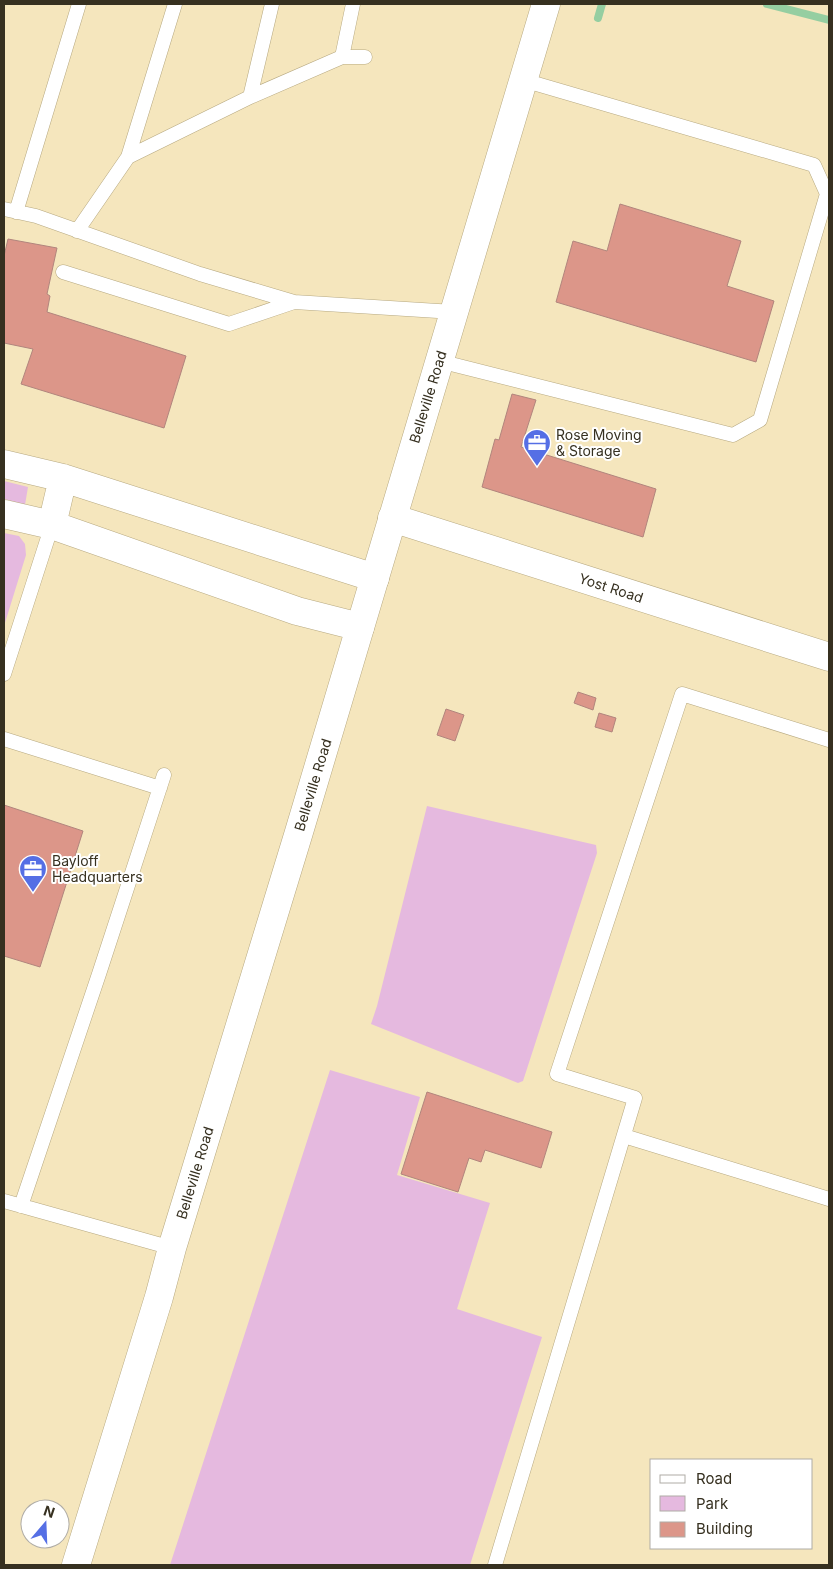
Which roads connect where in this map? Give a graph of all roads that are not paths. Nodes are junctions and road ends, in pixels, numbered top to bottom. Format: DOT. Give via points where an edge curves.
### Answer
graph roads {
  1 [pos="79,4"];
  2 [pos="175,4"];
  3 [pos="272,4"];
  4 [pos="353,4"];
  5 [pos="546,4"];
  6 [pos="342,57"];
  7 [pos="365,57"];
  8 [pos="523,80"];
  9 [pos="250,97"];
  10 [pos="128,158"];
  11 [pos="10,211"];
  12 [pos="77,231"];
  13 [pos="63,272"];
  14 [pos="294,302"];
  15 [pos="454,312"];
  16 [pos="439,360"];
  17 [pos="4,464"];
  18 [pos="63,478"];
  19 [pos="4,514"];
  20 [pos="392,518"];
  21 [pos="52,525"];
  22 [pos="375,578"];
  23 [pos="360,627"];
  24 [pos="829,657"];
  25 [pos="4,674"];
  26 [pos="4,739"];
  27 [pos="829,740"];
  28 [pos="624,1136"];
  29 [pos="829,1199"];
  30 [pos="4,1201"];
  31 [pos="21,1206"];
  32 [pos="172,1248"];
  33 [pos="76,1565"];
  34 [pos="496,1565"];
  1 -- 11 [label="lane"];
  2 -- 10 [label="lane"];
  3 -- 9 [label="lane"];
  4 -- 6 [label="lane"];
  5 -- 8 [label="main road, Belleville Road"];
  6 -- 7 [label="lane"];
  6 -- 9 [label="lane"];
  8 -- 15 [label="main road, Belleville Road"];
  8 -- 16 [label="lane" via="814,165 827,194 760,420 733,435"];
  9 -- 10 [label="lane"];
  10 -- 12 [label="lane"];
  11 -- 12 [label="lane" via="36,216"];
  12 -- 14 [label="lane" via="200,274"];
  13 -- 14 [label="lane" via="229,324"];
  14 -- 15 [label="lane"];
  15 -- 16 [label="main road, Belleville Road"];
  16 -- 20 [label="main road, Belleville Road"];
  17 -- 18 [label="main road"];
  18 -- 21 [label="main road"];
  18 -- 22 [label="main road"];
  19 -- 21 [label="main road"];
  20 -- 22 [label="main road, Belleville Road"];
  20 -- 24 [label="main road, Yost Road"];
  21 -- 23 [label="main road" via="297,611"];
  21 -- 25 [label="lane"];
  22 -- 23 [label="main road, Belleville Road"];
  23 -- 32 [label="main road, Belleville Road"];
  26 -- 31 [label="lane" via="162,782"];
  27 -- 28 [label="lane" via="682,694 557,1074 635,1098"];
  28 -- 29 [label="lane"];
  28 -- 34 [label="lane"];
  30 -- 31 [label="lane"];
  31 -- 32 [label="lane"];
  32 -- 33 [label="main road, Belleville Road"];
}
